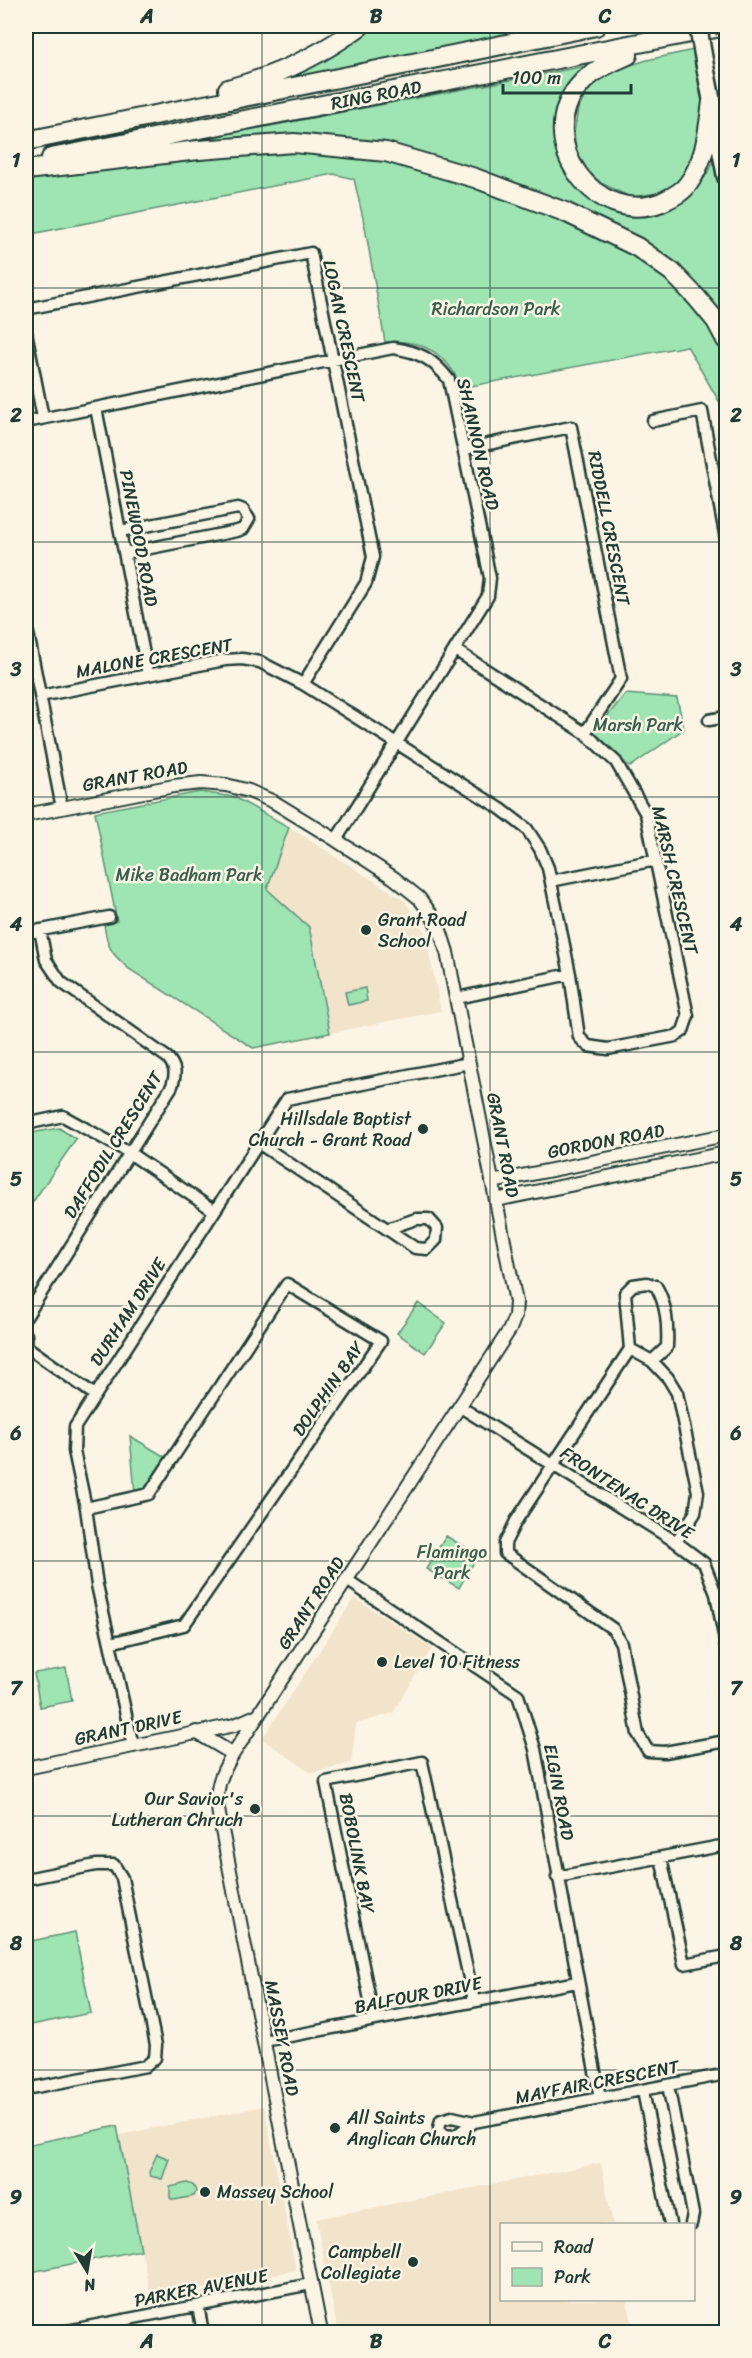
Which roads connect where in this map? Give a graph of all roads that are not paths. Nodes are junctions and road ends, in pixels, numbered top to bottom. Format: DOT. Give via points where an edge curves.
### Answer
graph roads {
  1 [pos="360,26"];
  2 [pos="596,26"];
  3 [pos="698,26"];
  4 [pos="726,26"];
  5 [pos="726,34"];
  6 [pos="659,41"];
  7 [pos="711,102"];
  8 [pos="26,139"];
  9 [pos="26,162"];
  10 [pos="26,170"];
  11 [pos="726,177"];
  12 [pos="26,309"];
  13 [pos="26,332"];
  14 [pos="726,340"];
  15 [pos="333,360"];
  16 [pos="96,408"];
  17 [pos="43,418"];
  18 [pos="653,421"];
  19 [pos="26,422"];
  20 [pos="464,449"];
  21 [pos="120,531"];
  22 [pos="726,539"];
  23 [pos="125,553"];
  24 [pos="26,623"];
  25 [pos="455,650"];
  26 [pos="148,675"];
  27 [pos="303,684"];
  28 [pos="39,696"];
  29 [pos="726,717"];
  30 [pos="708,720"];
  31 [pos="585,733"];
  32 [pos="396,743"];
  33 [pos="62,808"];
  34 [pos="26,816"];
  35 [pos="336,840"];
  36 [pos="656,860"];
  37 [pos="551,881"];
  38 [pos="109,917"];
  39 [pos="40,930"];
  40 [pos="26,933"];
  41 [pos="570,974"];
  42 [pos="456,998"];
  43 [pos="469,1063"];
  44 [pos="26,1124"];
  45 [pos="726,1135"];
  46 [pos="257,1142"];
  47 [pos="128,1152"];
  48 [pos="726,1153"];
  49 [pos="611,1158"];
  50 [pos="614,1176"];
  51 [pos="492,1182"];
  52 [pos="496,1200"];
  53 [pos="213,1210"];
  54 [pos="387,1229"];
  55 [pos="26,1317"];
  56 [pos="26,1335"];
  57 [pos="630,1349"];
  58 [pos="652,1361"];
  59 [pos="95,1395"];
  60 [pos="459,1406"];
  61 [pos="553,1464"];
  62 [pos="86,1508"];
  63 [pos="676,1542"];
  64 [pos="347,1580"];
  65 [pos="721,1593"];
  66 [pos="110,1643"];
  67 [pos="726,1646"];
  68 [pos="261,1714"];
  69 [pos="196,1732"];
  70 [pos="726,1741"];
  71 [pos="133,1746"];
  72 [pos="233,1754"];
  73 [pos="26,1768"];
  74 [pos="726,1845"];
  75 [pos="660,1858"];
  76 [pos="558,1877"];
  77 [pos="26,1879"];
  78 [pos="726,1956"];
  79 [pos="577,1982"];
  80 [pos="474,2001"];
  81 [pos="374,2020"];
  82 [pos="264,2041"];
  83 [pos="726,2074"];
  84 [pos="668,2085"];
  85 [pos="26,2089"];
  86 [pos="643,2091"];
  87 [pos="600,2098"];
  88 [pos="474,2122"];
  89 [pos="670,2223"];
  90 [pos="691,2223"];
  91 [pos="311,2284"];
  92 [pos="198,2306"];
  93 [pos="62,2332"];
  94 [pos="203,2332"];
  95 [pos="321,2332"];
  1 -- 8 [label="highway" via="272,76"];
  2 -- 8 [label="highway, RING ROAD"];
  3 -- 7 [label="main road, bridge"];
  4 -- 5 [label="main road, bridge"];
  4 -- 6 [label="highway, RING ROAD"];
  6 -- 7 [label="highway" via="606,64 578,87 568,102 562,131 564,148 576,174 588,188 613,202 644,206 672,198 684,190 697,169 708,135"];
  6 -- 9 [label="highway, RING ROAD"];
  7 -- 11 [label="main road"];
  10 -- 14 [label="highway" via="294,143 386,152 545,204 637,247 655,258 697,298"];
  12 -- 15 [label="street, LOGAN CRESCENT" via="311,252"];
  13 -- 17 [label="street"];
  15 -- 16 [label="street, SHANNON ROAD"];
  15 -- 20 [label="street, SHANNON ROAD" via="393,348 413,351 436,363 449,380"];
  15 -- 27 [label="street, LOGAN CRESCENT" via="373,557 366,583"];
  16 -- 17 [label="street, SHANNON ROAD"];
  16 -- 21 [label="street, PINEWOOD ROAD"];
  17 -- 19 [label="street, SHANNON ROAD"];
  18 -- 22 [label="street" via="702,411"];
  20 -- 25 [label="street, SHANNON ROAD" via="490,578 488,596"];
  20 -- 31 [label="street, RIDDELL CRESCENT" via="571,427 621,680"];
  21 -- 23 [label="street, PINEWOOD ROAD"];
  21 -- 23 [label="street" via="238,508 249,519 237,531"];
  23 -- 26 [label="street, PINEWOOD ROAD"];
  24 -- 28 [label="street"];
  25 -- 31 [label="street, MARSH CRESCENT"];
  25 -- 32 [label="street, SHANNON ROAD"];
  26 -- 27 [label="street, MALONE CRESCENT" via="242,659 260,662"];
  26 -- 28 [label="street, MALONE CRESCENT"];
  27 -- 32 [label="street, MALONE CRESCENT"];
  28 -- 33 [label="street"];
  29 -- 30 [label="street"];
  31 -- 36 [label="street, MARSH CRESCENT" via="616,762 632,786 646,814"];
  32 -- 35 [label="street, SHANNON ROAD"];
  32 -- 37 [label="street, MARSH CRESCENT" via="527,829 540,849"];
  33 -- 34 [label="street, GRANT ROAD"];
  33 -- 35 [label="street, GRANT ROAD" via="174,786 226,785 274,802"];
  35 -- 42 [label="street, GRANT ROAD" via="394,878 431,914 447,952"];
  36 -- 37 [label="street"];
  36 -- 41 [label="street, MARSH CRESCENT" via="688,1016 683,1031 676,1036 608,1049 588,1046 579,1037"];
  37 -- 41 [label="street, MARSH CRESCENT"];
  38 -- 39 [label="street"];
  39 -- 40 [label="street"];
  39 -- 47 [label="street, DAFFODIL CRESCENT" via="46,960 61,982 174,1065 172,1086"];
  41 -- 42 [label="street"];
  42 -- 43 [label="street, GRANT ROAD"];
  43 -- 46 [label="street, DURHAM DRIVE" via="287,1100"];
  43 -- 51 [label="street, GRANT ROAD"];
  44 -- 47 [label="street" via="63,1116"];
  45 -- 49 [label="street, GORDON ROAD"];
  46 -- 53 [label="street, DURHAM DRIVE"];
  46 -- 54 [label="street"];
  47 -- 53 [label="street"];
  47 -- 55 [label="street, DAFFODIL CRESCENT"];
  48 -- 50 [label="street, GORDON ROAD"];
  49 -- 50 [label="street"];
  49 -- 51 [label="street, GORDON ROAD"];
  50 -- 52 [label="street, GORDON ROAD"];
  51 -- 52 [label="street, GRANT ROAD"];
  52 -- 60 [label="street, GRANT ROAD" via="516,1302 515,1316"];
  53 -- 59 [label="street, DURHAM DRIVE"];
  56 -- 59 [label="street" via="27,1347"];
  57 -- 58 [label="street"];
  57 -- 58 [label="street" via="625,1293 633,1285 656,1286 664,1301 667,1347"];
  57 -- 61 [label="street"];
  58 -- 63 [label="street" via="677,1393 698,1492 695,1513"];
  59 -- 62 [label="street, DURHAM DRIVE" via="75,1428 74,1451"];
  60 -- 61 [label="street, FRONTENAC DRIVE"];
  60 -- 64 [label="street, GRANT ROAD"];
  61 -- 63 [label="street, FRONTENAC DRIVE"];
  61 -- 70 [label="street" via="512,1528 505,1553 613,1629 621,1643 638,1734 648,1751 666,1752"];
  62 -- 66 [label="street, DURHAM DRIVE"];
  62 -- 66 [label="street, DOLPHIN BAY" via="149,1494 287,1284 381,1341 184,1625"];
  63 -- 65 [label="street, FRONTENAC DRIVE" via="704,1563"];
  64 -- 68 [label="street, GRANT ROAD"];
  64 -- 76 [label="street, ELGIN ROAD" via="518,1695 535,1749"];
  65 -- 67 [label="street, FRONTENAC DRIVE"];
  66 -- 71 [label="street, DURHAM DRIVE"];
  68 -- 69 [label="street" via="244,1722"];
  68 -- 72 [label="street, GRANT ROAD"];
  69 -- 71 [label="street, GRANT DRIVE"];
  69 -- 72 [label="street, GRANT DRIVE"];
  71 -- 73 [label="street, GRANT DRIVE"];
  72 -- 82 [label="street, MASSEY ROAD" via="217,1786 216,1801"];
  74 -- 75 [label="street"];
  75 -- 76 [label="street"];
  75 -- 78 [label="street" via="684,1964"];
  76 -- 79 [label="street, ELGIN ROAD"];
  77 -- 85 [label="street" via="114,1865 122,1878 156,2045 155,2058 146,2066"];
  79 -- 80 [label="street, BALFOUR DRIVE"];
  79 -- 87 [label="street, ELGIN ROAD"];
  80 -- 81 [label="street, BALFOUR DRIVE"];
  80 -- 81 [label="street, BOBOLINK BAY" via="422,1762 326,1782"];
  81 -- 82 [label="street, BALFOUR DRIVE"];
  82 -- 91 [label="street, MASSEY ROAD"];
  83 -- 84 [label="street, MAYFAIR CRESCENT"];
  84 -- 86 [label="street, MAYFAIR CRESCENT"];
  84 -- 90 [label="street" via="693,2214"];
  86 -- 87 [label="street, MAYFAIR CRESCENT"];
  86 -- 89 [label="street"];
  87 -- 88 [label="street, MAYFAIR CRESCENT"];
  91 -- 92 [label="street, PARKER AVENUE"];
  91 -- 95 [label="street, MASSEY ROAD"];
  92 -- 93 [label="street, PARKER AVENUE"];
  92 -- 94 [label="street"];
}
